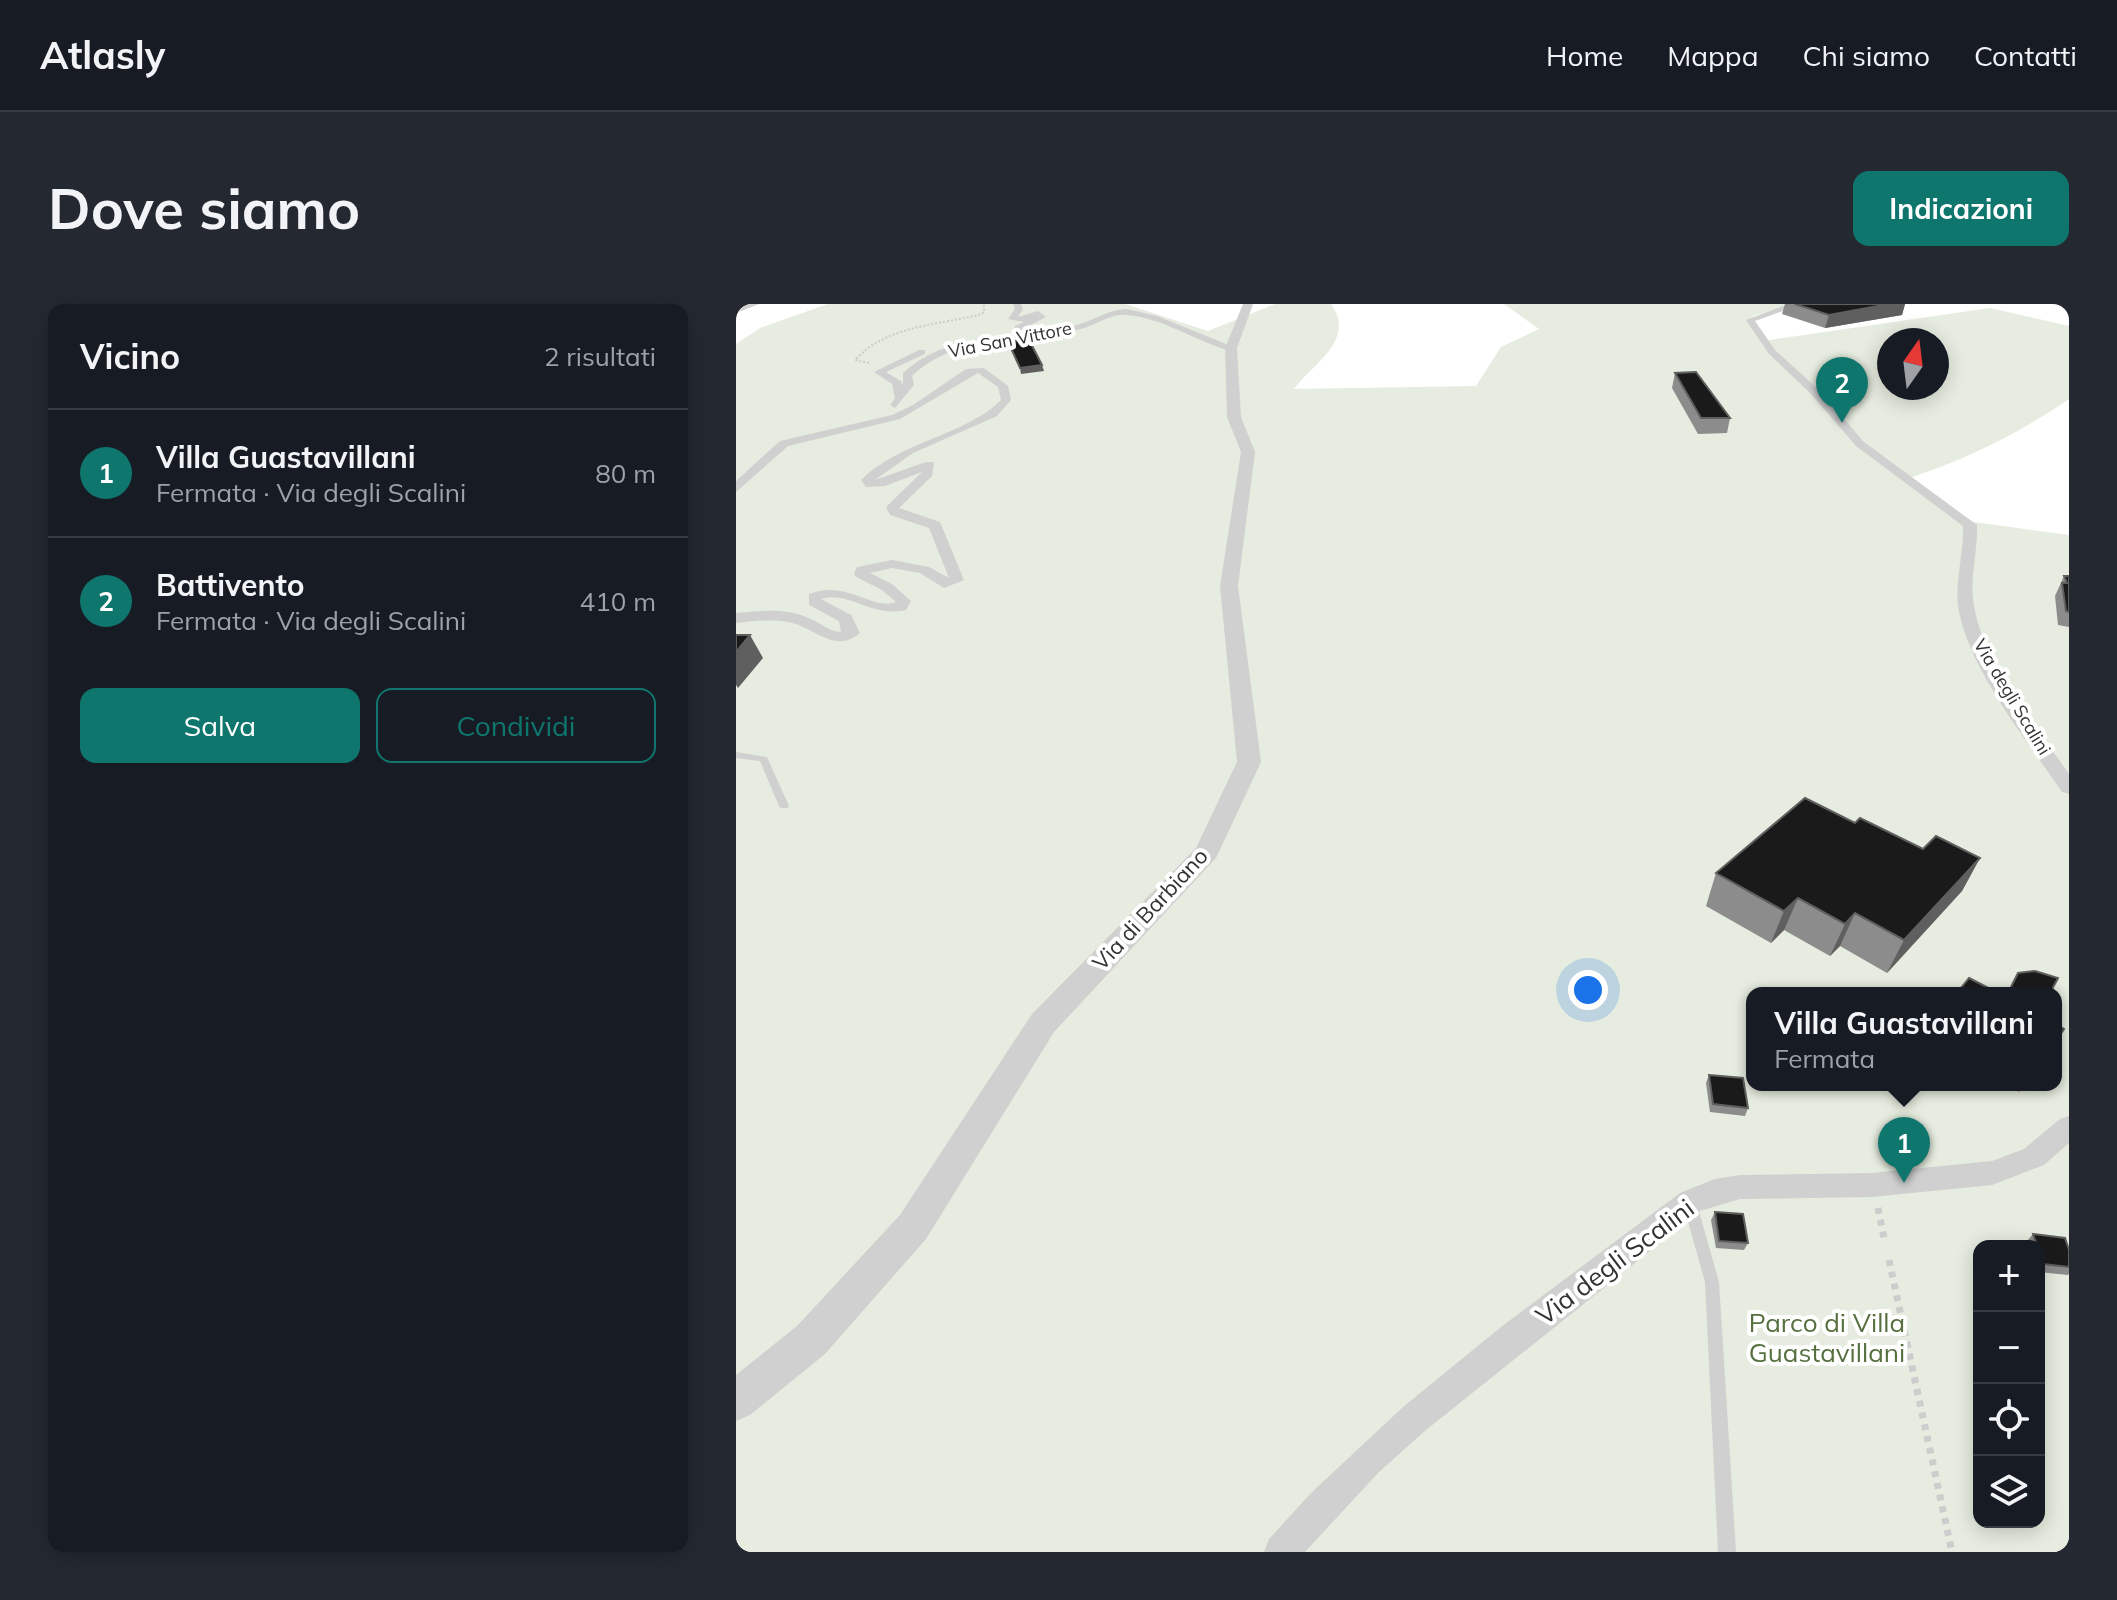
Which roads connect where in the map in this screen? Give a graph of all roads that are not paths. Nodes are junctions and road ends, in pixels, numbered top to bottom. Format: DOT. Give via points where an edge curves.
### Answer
graph roads {
  1 [pos="755,304"];
  2 [pos="1017,304"];
  3 [pos="1248,304"];
  4 [pos="1798,304"];
  5 [pos="736,310"];
  6 [pos="1231,348"];
  7 [pos="900,398"];
  8 [pos="880,418"];
  9 [pos="736,488"];
  10 [pos="736,618"];
  11 [pos="736,755"];
  12 [pos="2069,788"];
  13 [pos="784,806"];
  14 [pos="2069,1127"];
  15 [pos="1690,1202"];
  16 [pos="736,1401"];
  17 [pos="1282,1552"];
  18 [pos="1727,1552"];
  1 -- 5 [label="street"];
  2 -- 7 [label="street, Via San Vittore" via="1012,319 1042,317 1016,329 930,349 881,370 880,375 897,383"];
  3 -- 6 [label="street, Via di Barbiano"];
  4 -- 12 [label="street, Via degli Scalini" via="1756,316 1751,326 1860,444 1970,525 1965,596 1974,635"];
  6 -- 7 [label="street, Via San Vittore" via="1168,323 1118,311 1083,326 931,356 907,375 909,385"];
  6 -- 16 [label="street, Via di Barbiano" via="1234,417 1248,452 1229,586 1249,762 1207,852 1043,1023 913,1227 811,1340"];
  7 -- 8 [label="street, Via San Vittore"];
  8 -- 9 [label="street" via="784,443"];
  8 -- 10 [label="street, Via San Vittore" via="917,407 973,369 1003,386 1006,400 993,414 909,451 867,480 881,483 930,465 892,507 935,525 957,580 944,584 924,570 892,564 862,570 904,601 892,610 838,592 814,597 814,602 846,618 852,633 842,638 832,638 799,619"];
  11 -- 13 [label="lane" via="764,759"];
  14 -- 15 [label="street, Via degli Scalini" via="2034,1157 1992,1173 1872,1185 1740,1187"];
  15 -- 17 [label="street, Via degli Scalini" via="1422,1411 1319,1506"];
  15 -- 18 [label="lane" via="1712,1282"];
}
